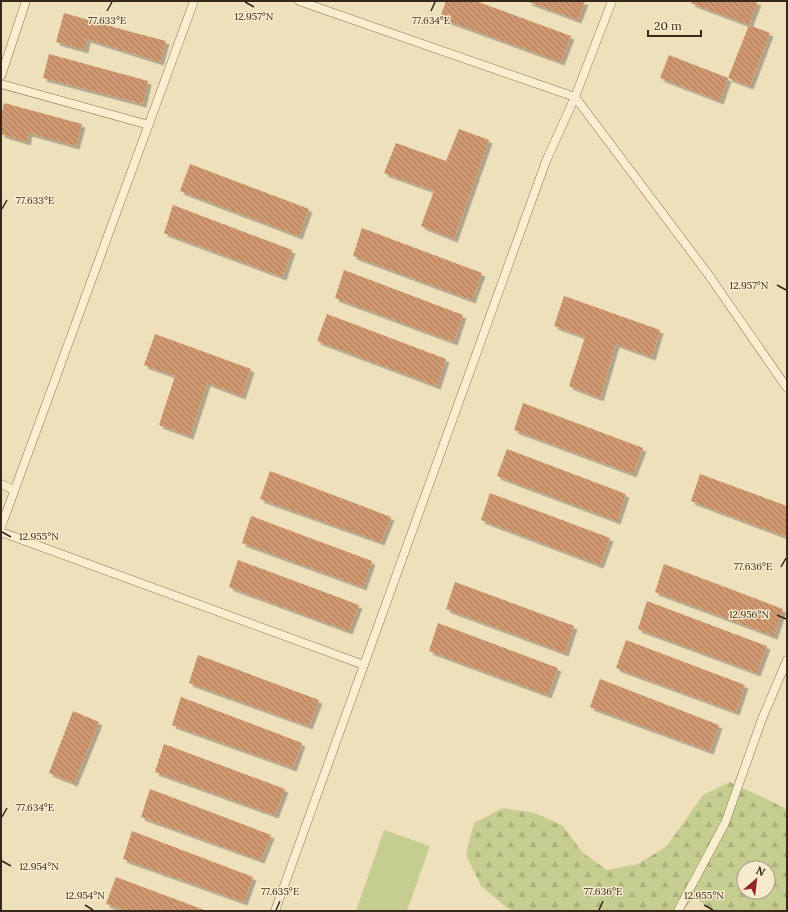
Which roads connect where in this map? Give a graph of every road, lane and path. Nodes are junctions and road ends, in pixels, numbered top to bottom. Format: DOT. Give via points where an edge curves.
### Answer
graph roads {
  1 [pos="26,1"];
  2 [pos="194,1"];
  3 [pos="299,1"];
  4 [pos="612,1"];
  5 [pos="1,76"];
  6 [pos="1,84"];
  7 [pos="575,97"];
  8 [pos="149,125"];
  9 [pos="787,388"];
  10 [pos="1,484"];
  11 [pos="14,490"];
  12 [pos="1,527"];
  13 [pos="1,532"];
  14 [pos="787,660"];
  15 [pos="364,665"];
  16 [pos="275,911"];
  17 [pos="678,911"];
  1 -- 5 [label="lane"];
  2 -- 8 [label="lane"];
  3 -- 7 [label="lane"];
  4 -- 7 [label="lane"];
  6 -- 8 [label="lane"];
  7 -- 9 [label="lane" via="708,274"];
  7 -- 15 [label="lane" via="546,161"];
  8 -- 11 [label="lane"];
  10 -- 11 [label="lane"];
  11 -- 12 [label="lane"];
  13 -- 15 [label="lane"];
  14 -- 17 [label="lane" via="762,719 725,823"];
  15 -- 16 [label="lane"];
}
